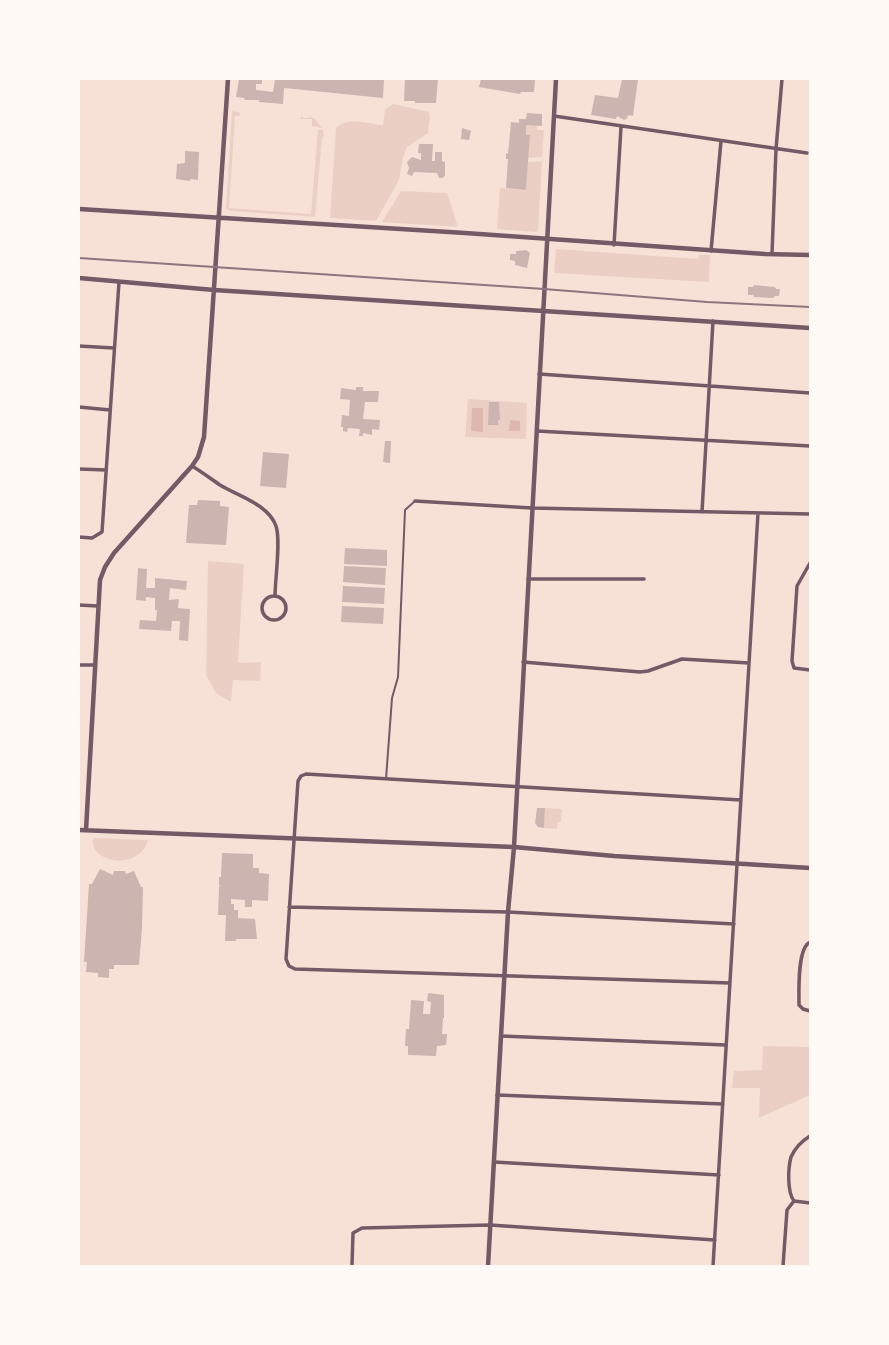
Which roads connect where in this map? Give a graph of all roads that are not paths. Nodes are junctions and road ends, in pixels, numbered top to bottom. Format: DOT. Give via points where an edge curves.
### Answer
graph roads {
  1 [pos="228,79"];
  2 [pos="556,79"];
  3 [pos="782,79"];
  4 [pos="554,116"];
  5 [pos="621,127"];
  6 [pos="721,141"];
  7 [pos="776,149"];
  8 [pos="807,154"];
  9 [pos="79,209"];
  10 [pos="218,217"];
  11 [pos="547,240"];
  12 [pos="614,245"];
  13 [pos="711,251"];
  14 [pos="772,254"];
  15 [pos="810,255"];
  16 [pos="79,278"];
  17 [pos="119,282"];
  18 [pos="214,290"];
  19 [pos="543,311"];
  20 [pos="713,321"];
  21 [pos="810,328"];
  22 [pos="79,346"];
  23 [pos="114,348"];
  24 [pos="539,374"];
  25 [pos="710,386"];
  26 [pos="810,393"];
  27 [pos="79,407"];
  28 [pos="110,410"];
  29 [pos="537,432"];
  30 [pos="706,441"];
  31 [pos="810,446"];
  32 [pos="192,466"];
  33 [pos="79,469"];
  34 [pos="106,470"];
  35 [pos="415,501"];
  36 [pos="532,508"];
  37 [pos="702,512"];
  38 [pos="758,513"];
  39 [pos="810,514"];
  40 [pos="79,538"];
  41 [pos="810,562"];
  42 [pos="528,579"];
  43 [pos="644,579"];
  44 [pos="275,596"];
  45 [pos="79,605"];
  46 [pos="98,606"];
  47 [pos="524,662"];
  48 [pos="749,663"];
  49 [pos="79,665"];
  50 [pos="95,665"];
  51 [pos="810,670"];
  52 [pos="386,779"];
  53 [pos="517,786"];
  54 [pos="741,800"];
  55 [pos="79,830"];
  56 [pos="86,830"];
  57 [pos="294,839"];
  58 [pos="514,847"];
  59 [pos="737,863"];
  60 [pos="810,868"];
  61 [pos="289,906"];
  62 [pos="508,912"];
  63 [pos="734,924"];
  64 [pos="810,942"];
  65 [pos="504,976"];
  66 [pos="730,982"];
  67 [pos="810,1011"];
  68 [pos="502,1036"];
  69 [pos="726,1045"];
  70 [pos="497,1095"];
  71 [pos="723,1104"];
  72 [pos="810,1136"];
  73 [pos="494,1162"];
  74 [pos="719,1175"];
  75 [pos="794,1201"];
  76 [pos="810,1202"];
  77 [pos="490,1225"];
  78 [pos="715,1240"];
  79 [pos="352,1266"];
  80 [pos="488,1266"];
  81 [pos="713,1266"];
  82 [pos="783,1266"];
  1 -- 10 [label="street"];
  2 -- 4 [label="street"];
  3 -- 7 [label="street"];
  4 -- 5 [label="street"];
  4 -- 11 [label="street"];
  5 -- 6 [label="street"];
  5 -- 12 [label="street"];
  6 -- 7 [label="street"];
  6 -- 13 [label="street"];
  7 -- 8 [label="street"];
  7 -- 14 [label="street"];
  9 -- 10 [label="street"];
  10 -- 11 [label="street"];
  10 -- 18 [label="street"];
  11 -- 12 [label="street"];
  11 -- 19 [label="street"];
  12 -- 13 [label="street"];
  13 -- 14 [label="street"];
  14 -- 15 [label="street"];
  16 -- 17 [label="street"];
  17 -- 18 [label="street"];
  17 -- 23 [label="street"];
  18 -- 19 [label="street"];
  18 -- 32 [label="street" via="204,437 198,457"];
  19 -- 20 [label="street"];
  19 -- 24 [label="street"];
  20 -- 21 [label="street"];
  20 -- 25 [label="street"];
  22 -- 23 [label="street"];
  23 -- 28 [label="street"];
  24 -- 25 [label="street"];
  24 -- 29 [label="street"];
  25 -- 26 [label="street"];
  25 -- 30 [label="street"];
  27 -- 28 [label="street"];
  28 -- 34 [label="street"];
  29 -- 30 [label="street"];
  29 -- 36 [label="street"];
  30 -- 31 [label="street"];
  30 -- 37 [label="street"];
  32 -- 44 [label="street" via="253,503 273,520 277,533"];
  32 -- 46 [label="street" via="114,553 100,580"];
  33 -- 34 [label="street"];
  34 -- 40 [label="street" via="102,532 92,538"];
  35 -- 36 [label="street"];
  35 -- 52 [label="lane" via="405,510 398,677 392,698"];
  36 -- 37 [label="street"];
  36 -- 42 [label="street"];
  37 -- 38 [label="street"];
  38 -- 39 [label="street"];
  38 -- 48 [label="street"];
  41 -- 51 [label="street" via="797,586 792,661 794,668"];
  42 -- 43 [label="street"];
  42 -- 47 [label="street"];
  44 -- 44 [label="street" via="268,598 262,607 263,614 273,620 281,618 286,607 282,600"];
  45 -- 46 [label="street"];
  46 -- 50 [label="street"];
  47 -- 48 [label="street" via="640,672 682,659"];
  47 -- 53 [label="street"];
  48 -- 54 [label="street"];
  49 -- 50 [label="street"];
  50 -- 56 [label="street"];
  52 -- 53 [label="street"];
  52 -- 57 [label="street" via="306,774 301,776 298,781"];
  53 -- 54 [label="street"];
  53 -- 58 [label="street"];
  54 -- 59 [label="street"];
  55 -- 56 [label="street"];
  56 -- 57 [label="street"];
  57 -- 58 [label="street"];
  57 -- 61 [label="street"];
  58 -- 59 [label="street"];
  58 -- 62 [label="street"];
  59 -- 60 [label="street"];
  59 -- 63 [label="street"];
  61 -- 62 [label="street"];
  61 -- 65 [label="street" via="286,959 289,966 295,969"];
  62 -- 63 [label="street"];
  62 -- 65 [label="street"];
  63 -- 66 [label="street"];
  64 -- 67 [label="street" via="804,947 799,972 799,1005"];
  65 -- 66 [label="street"];
  65 -- 68 [label="street"];
  66 -- 69 [label="street"];
  68 -- 69 [label="street"];
  68 -- 70 [label="street"];
  69 -- 71 [label="street"];
  70 -- 71 [label="street"];
  70 -- 73 [label="street"];
  71 -- 74 [label="street"];
  72 -- 75 [label="street" via="791,1158 788,1186 790,1197"];
  73 -- 74 [label="street"];
  73 -- 77 [label="street"];
  74 -- 78 [label="street"];
  75 -- 76 [label="street"];
  75 -- 82 [label="street" via="787,1210"];
  77 -- 78 [label="street"];
  77 -- 79 [label="street" via="362,1228 353,1233"];
  77 -- 80 [label="street"];
  78 -- 81 [label="street"];
}
